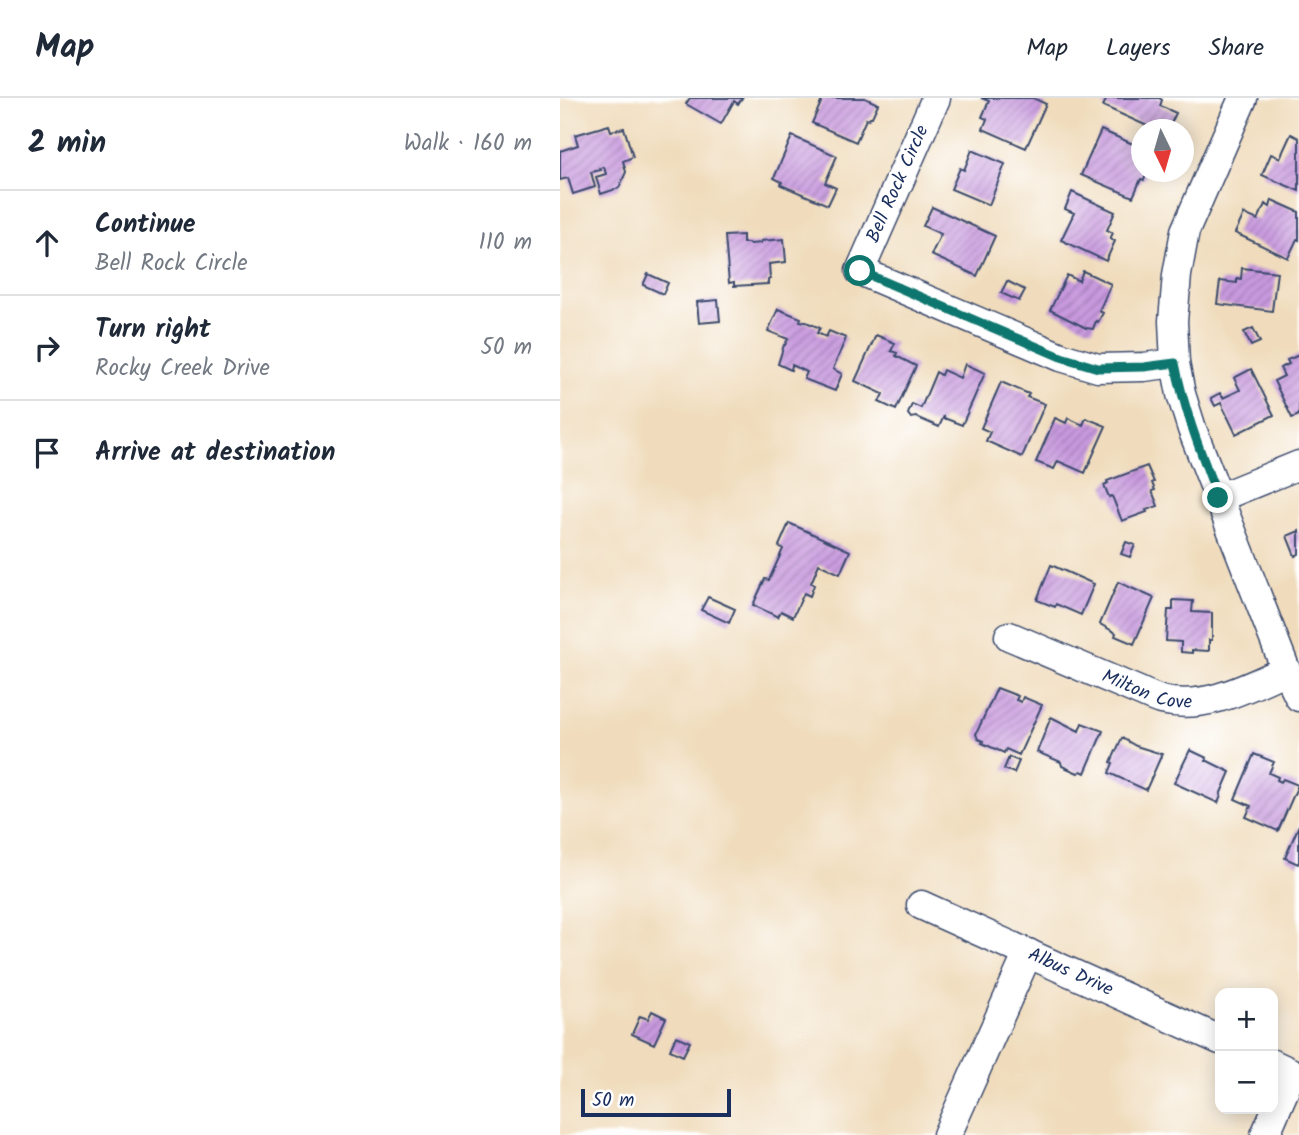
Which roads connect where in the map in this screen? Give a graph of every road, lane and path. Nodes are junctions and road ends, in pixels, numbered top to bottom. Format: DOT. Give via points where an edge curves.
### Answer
graph roads {
  1 [pos="936,98"];
  2 [pos="1243,98"];
  3 [pos="1175,363"];
  4 [pos="1299,466"];
  5 [pos="1218,498"];
  6 [pos="1009,636"];
  7 [pos="1286,670"];
  8 [pos="1299,697"];
  9 [pos="921,905"];
  10 [pos="1028,953"];
  11 [pos="1215,1039"];
  12 [pos="1283,1069"];
  13 [pos="947,1135"];
  14 [pos="1265,1135"];
  1 -- 3 [label="street, Bell Rock Circle" via="860,271 1061,357 1098,368"];
  2 -- 3 [label="street" via="1185,231 1173,321"];
  3 -- 5 [label="street" via="1192,429"];
  4 -- 5 [label="street"];
  5 -- 7 [label="street"];
  6 -- 7 [label="street, Milton Cove" via="1163,700 1194,702 1230,694"];
  7 -- 8 [label="street"];
  9 -- 10 [label="street, Albus Drive"];
  10 -- 11 [label="street, Albus Drive"];
  10 -- 13 [label="street"];
  12 -- 14 [label="street"];
}
